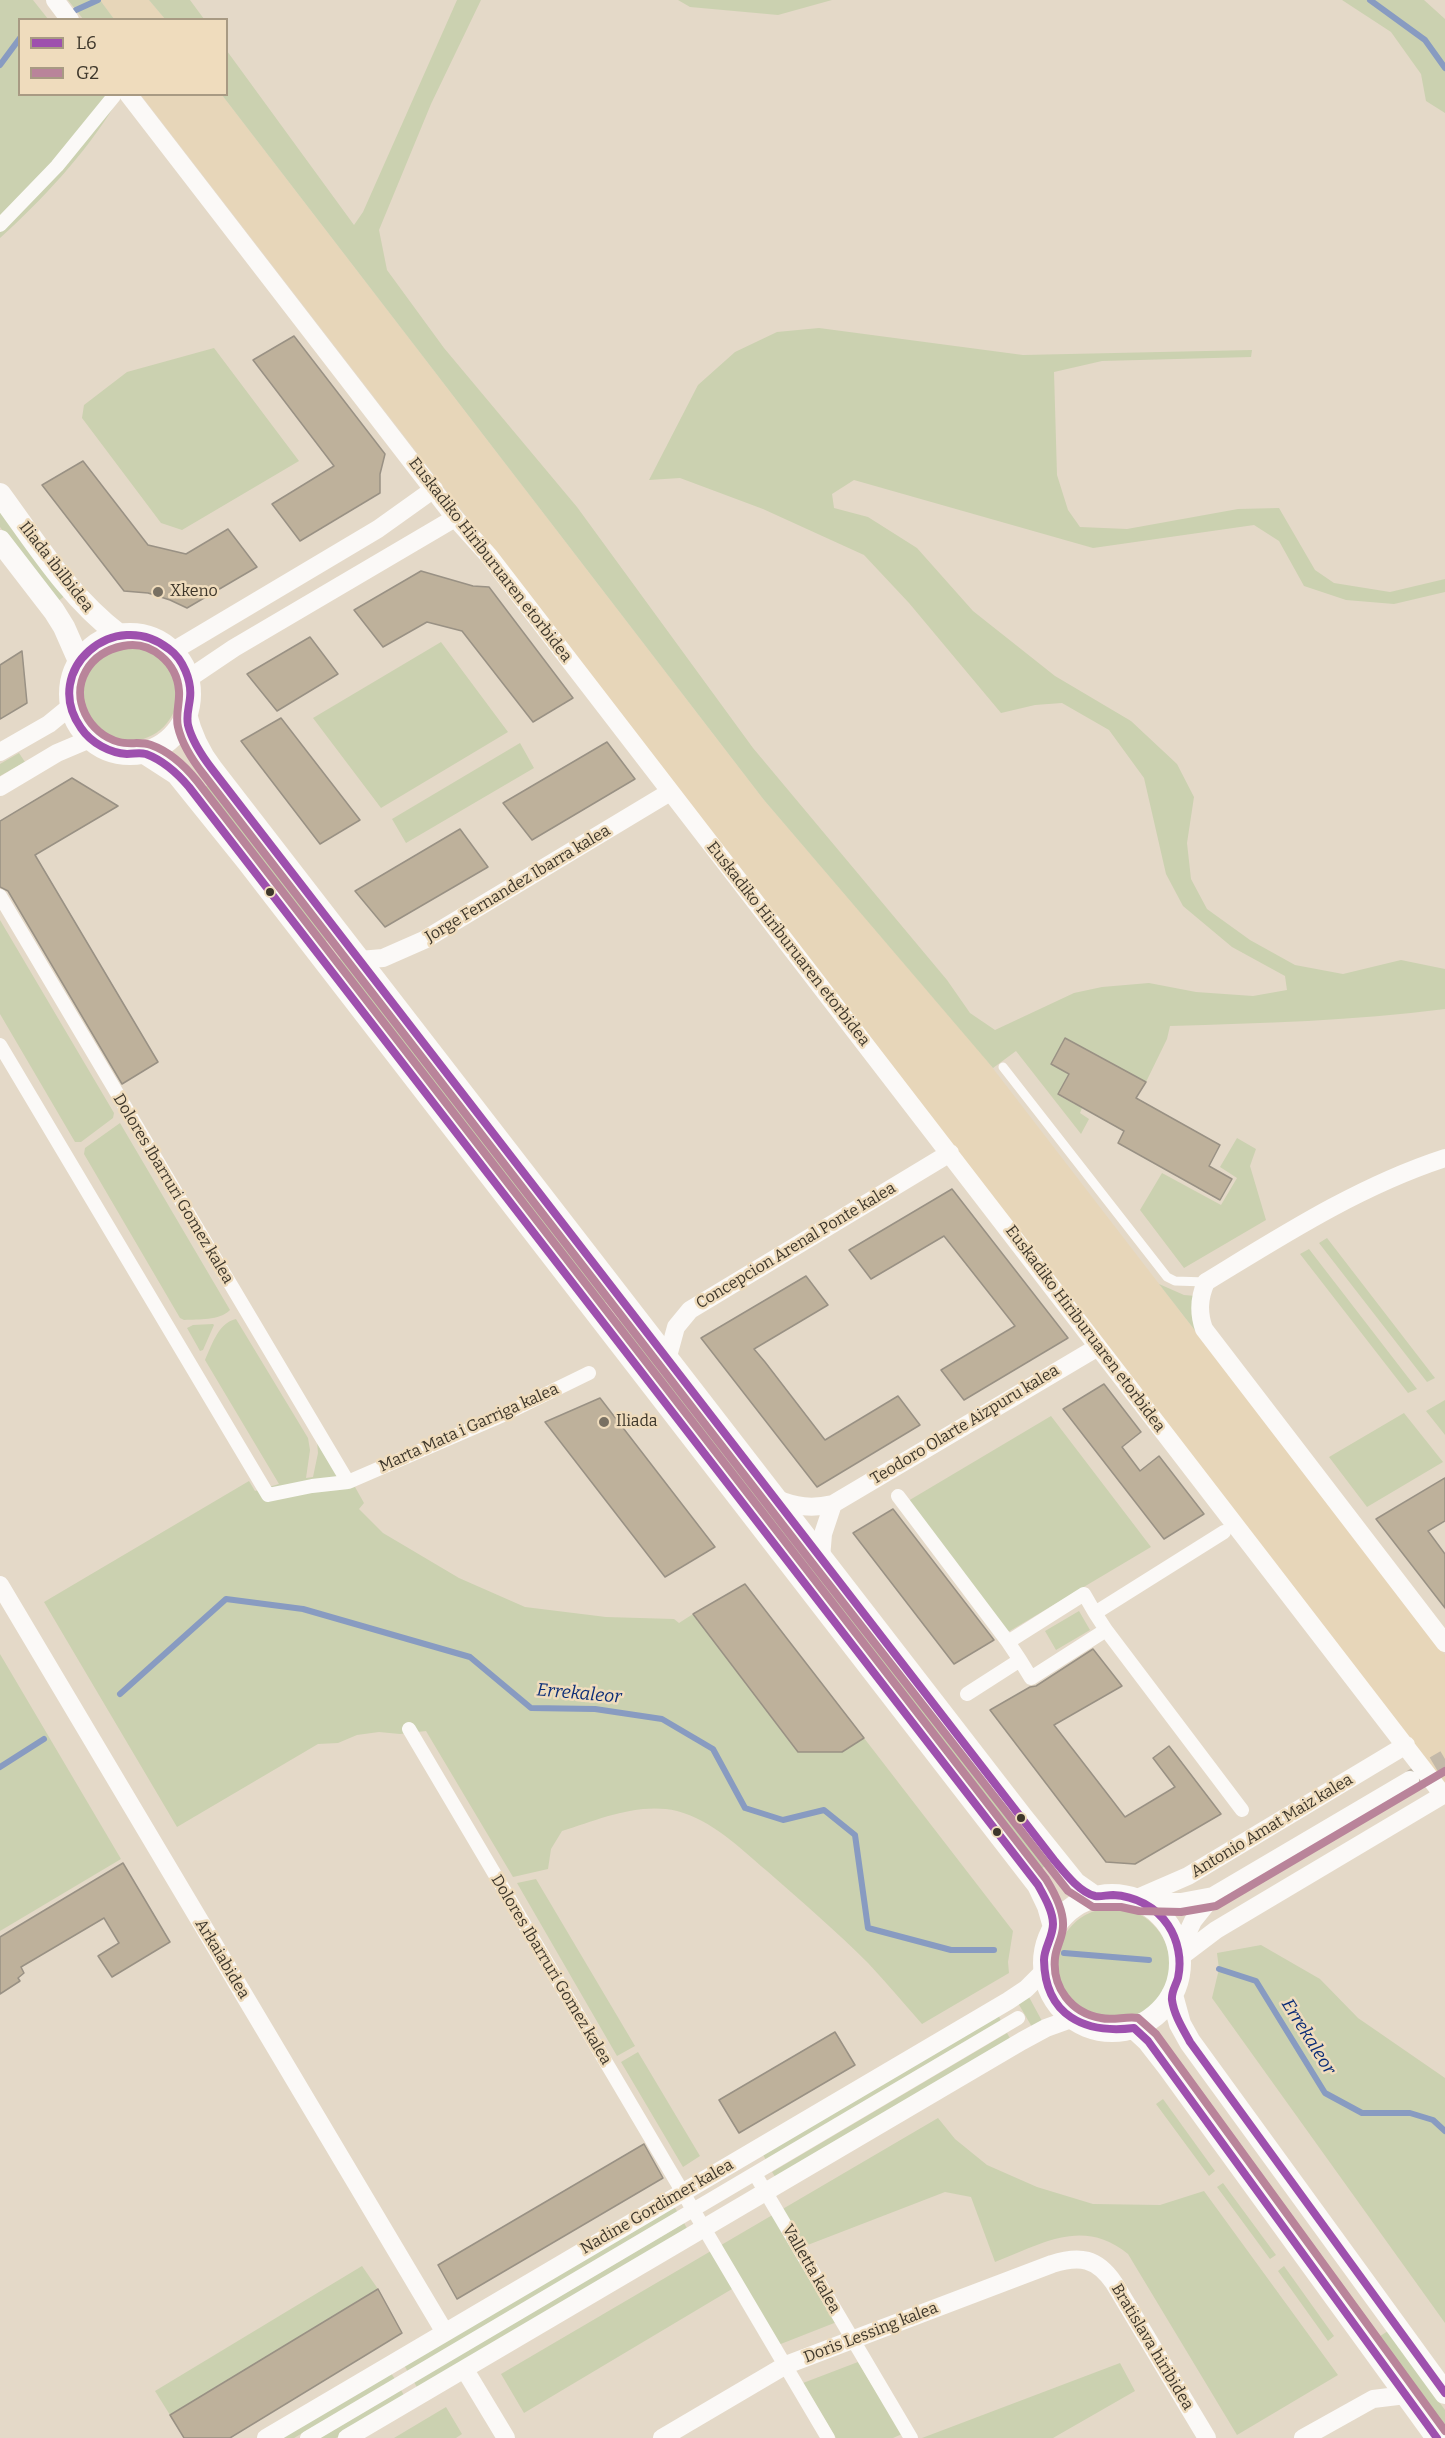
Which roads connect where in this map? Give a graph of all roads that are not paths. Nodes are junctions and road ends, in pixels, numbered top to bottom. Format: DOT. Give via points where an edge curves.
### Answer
graph roads {
  1 [pos="55,0"];
  2 [pos="68,18"];
  3 [pos="120,96"];
  4 [pos="122,96"];
  5 [pos="0,225"];
  6 [pos="434,489"];
  7 [pos="0,494"];
  8 [pos="455,518"];
  9 [pos="0,541"];
  10 [pos="118,634"];
  11 [pos="172,651"];
  12 [pos="79,661"];
  13 [pos="188,680"];
  14 [pos="70,706"];
  15 [pos="186,714"];
  16 [pos="90,739"];
  17 [pos="0,752"];
  18 [pos="143,753"];
  19 [pos="0,787"];
  20 [pos="670,792"];
  21 [pos="0,896"];
  22 [pos="360,960"];
  23 [pos="0,1046"];
  24 [pos="1003,1067"];
  25 [pos="950,1153"];
  26 [pos="1445,1158"];
  27 [pos="1206,1282"];
  28 [pos="1098,1347"];
  29 [pos="667,1360"];
  30 [pos="589,1373"];
  31 [pos="348,1482"];
  32 [pos="898,1496"];
  33 [pos="775,1498"];
  34 [pos="833,1504"];
  35 [pos="1224,1532"];
  36 [pos="820,1558"];
  37 [pos="0,1585"];
  38 [pos="1095,1613"];
  39 [pos="1106,1630"];
  40 [pos="1008,1642"];
  41 [pos="1445,1642"];
  42 [pos="1020,1660"];
  43 [pos="967,1694"];
  44 [pos="409,1729"];
  45 [pos="1406,1745"];
  46 [pos="1410,1780"];
  47 [pos="1444,1796"];
  48 [pos="1242,1810"];
  49 [pos="1212,1896"];
  50 [pos="1095,1897"];
  51 [pos="1137,1900"];
  52 [pos="1054,1927"];
  53 [pos="1179,1954"];
  54 [pos="1044,1971"];
  55 [pos="1172,1995"];
  56 [pos="1018,2018"];
  57 [pos="1071,2019"];
  58 [pos="1134,2028"];
  59 [pos="755,2174"];
  60 [pos="682,2192"];
  61 [pos="767,2193"];
  62 [pos="693,2211"];
  63 [pos="704,2229"];
  64 [pos="1092,2263"];
  65 [pos="444,2331"];
  66 [pos="853,2340"];
  67 [pos="786,2365"];
  68 [pos="465,2370"];
  69 [pos="1445,2393"];
  70 [pos="1406,2395"];
  71 [pos="266,2438"];
  72 [pos="307,2438"];
  73 [pos="347,2438"];
  74 [pos="506,2438"];
  75 [pos="662,2438"];
  76 [pos="828,2438"];
  77 [pos="911,2438"];
  78 [pos="1207,2438"];
  79 [pos="1303,2438"];
  80 [pos="1437,2438"];
  1 -- 2 [label="street"];
  3 -- 5 [label="street"];
  4 -- 6 [label="street, Euskadiko Hiriburuaren etorbidea"];
  6 -- 8 [label="street, Euskadiko Hiriburuaren etorbidea"];
  6 -- 11 [label="street" via="378,529"];
  7 -- 10 [label="street, Iliada ibilbidea" via="75,595"];
  8 -- 13 [label="street" via="234,648"];
  8 -- 20 [label="street, Euskadiko Hiriburuaren etorbidea" via="489,556"];
  9 -- 12 [label="street, Iliada ibilbidea" via="54,611"];
  10 -- 11 [label="street" via="147,636"];
  10 -- 12 [label="street" via="96,644"];
  11 -- 13 [label="street"];
  12 -- 14 [label="street" via="70,682"];
  13 -- 15 [label="street"];
  14 -- 16 [label="street"];
  14 -- 17 [label="street" via="49,724"];
  15 -- 18 [label="street" via="169,739"];
  15 -- 22 [label="street" via="205,760"];
  16 -- 18 [label="street" via="115,752"];
  16 -- 19 [label="street" via="57,753"];
  18 -- 52 [label="street" via="177,774 254,870 1038,1885"];
  20 -- 22 [label="street, Jorge Fernandez Ibarra kalea" via="424,940 383,958"];
  20 -- 25 [label="street, Euskadiko Hiriburuaren etorbidea"];
  21 -- 31 [label="street, Dolores Ibarruri Gomez kalea"];
  22 -- 29 [label="street"];
  23 -- 31 [label="street, Marta Mata i Garriga kalea" via="268,1495"];
  24 -- 27 [label="lane" via="1167,1277"];
  25 -- 28 [label="street, Euskadiko Hiriburuaren etorbidea"];
  25 -- 29 [label="street, Concepcion Arenal Ponte kalea" via="690,1310 676,1327"];
  26 -- 27 [label="street" via="1352,1196"];
  27 -- 41 [label="street" via="1199,1306 1204,1329"];
  28 -- 34 [label="street, Teodoro Olarte Aizpuru kalea"];
  28 -- 45 [label="street, Euskadiko Hiriburuaren etorbidea"];
  29 -- 33 [label="street"];
  30 -- 31 [label="street, Marta Mata i Garriga kalea"];
  32 -- 40 [label="street"];
  33 -- 34 [label="street, Teodoro Olarte Aizpuru kalea" via="802,1507"];
  33 -- 36 [label="street"];
  34 -- 36 [label="street"];
  35 -- 38 [label="street"];
  36 -- 50 [label="street" via="1061,1867"];
  37 -- 65 [label="street, Arkaiabidea"];
  38 -- 39 [label="street"];
  38 -- 40 [label="street" via="1084,1594"];
  39 -- 42 [label="street" via="1031,1678"];
  39 -- 48 [label="street"];
  40 -- 42 [label="street"];
  42 -- 43 [label="street"];
  44 -- 60 [label="street, Dolores Ibarruri Gomez kalea"];
  45 -- 47 [label="street, Euskadiko Hiriburuaren etorbidea"];
  45 -- 51 [label="street, Antonio Amat Maiz kalea" via="1188,1876"];
  46 -- 49 [label="street, Antonio Amat Maiz kalea"];
  47 -- 53 [label="street"];
  49 -- 51 [label="street, Antonio Amat Maiz kalea" via="1181,1902"];
  49 -- 53 [label="street, Antonio Amat Maiz kalea" via="1193,1922"];
  50 -- 51 [label="street"];
  50 -- 52 [label="street" via="1071,1908"];
  51 -- 53 [label="street" via="1161,1916"];
  52 -- 54 [label="street" via="1044,1955"];
  53 -- 55 [label="street"];
  54 -- 57 [label="street" via="1053,1997"];
  54 -- 60 [label="street, Nadine Gordimer kalea" via="1008,2001"];
  55 -- 58 [label="street" via="1162,2009"];
  55 -- 69 [label="street" via="1190,2042"];
  56 -- 59 [label="street, Nadine Gordimer kalea"];
  57 -- 58 [label="street" via="1102,2031"];
  57 -- 61 [label="street" via="1022,2041"];
  58 -- 70 [label="street" via="1169,2068"];
  59 -- 61 [label="street, Valletta kalea"];
  59 -- 62 [label="street, Nadine Gordimer kalea"];
  60 -- 62 [label="street, Dolores Ibarruri Gomez kalea"];
  60 -- 65 [label="street, Nadine Gordimer kalea"];
  61 -- 63 [label="street"];
  61 -- 66 [label="street, Valletta kalea"];
  62 -- 63 [label="street"];
  62 -- 72 [label="street, Nadine Gordimer kalea"];
  63 -- 67 [label="street"];
  63 -- 68 [label="street"];
  64 -- 66 [label="street, Doris Lessing kalea" via="1073,2259 1052,2264"];
  64 -- 78 [label="street, Bratislava hiribidea" via="1101,2267 1114,2283"];
  65 -- 71 [label="street, Nadine Gordimer kalea"];
  66 -- 67 [label="street, Doris Lessing kalea"];
  66 -- 77 [label="street, Valletta kalea"];
  67 -- 75 [label="street, Doris Lessing kalea"];
  67 -- 76 [label="street"];
  68 -- 73 [label="street"];
  68 -- 74 [label="street"];
  70 -- 79 [label="street" via="1366,2401"];
  70 -- 80 [label="street"];
}
